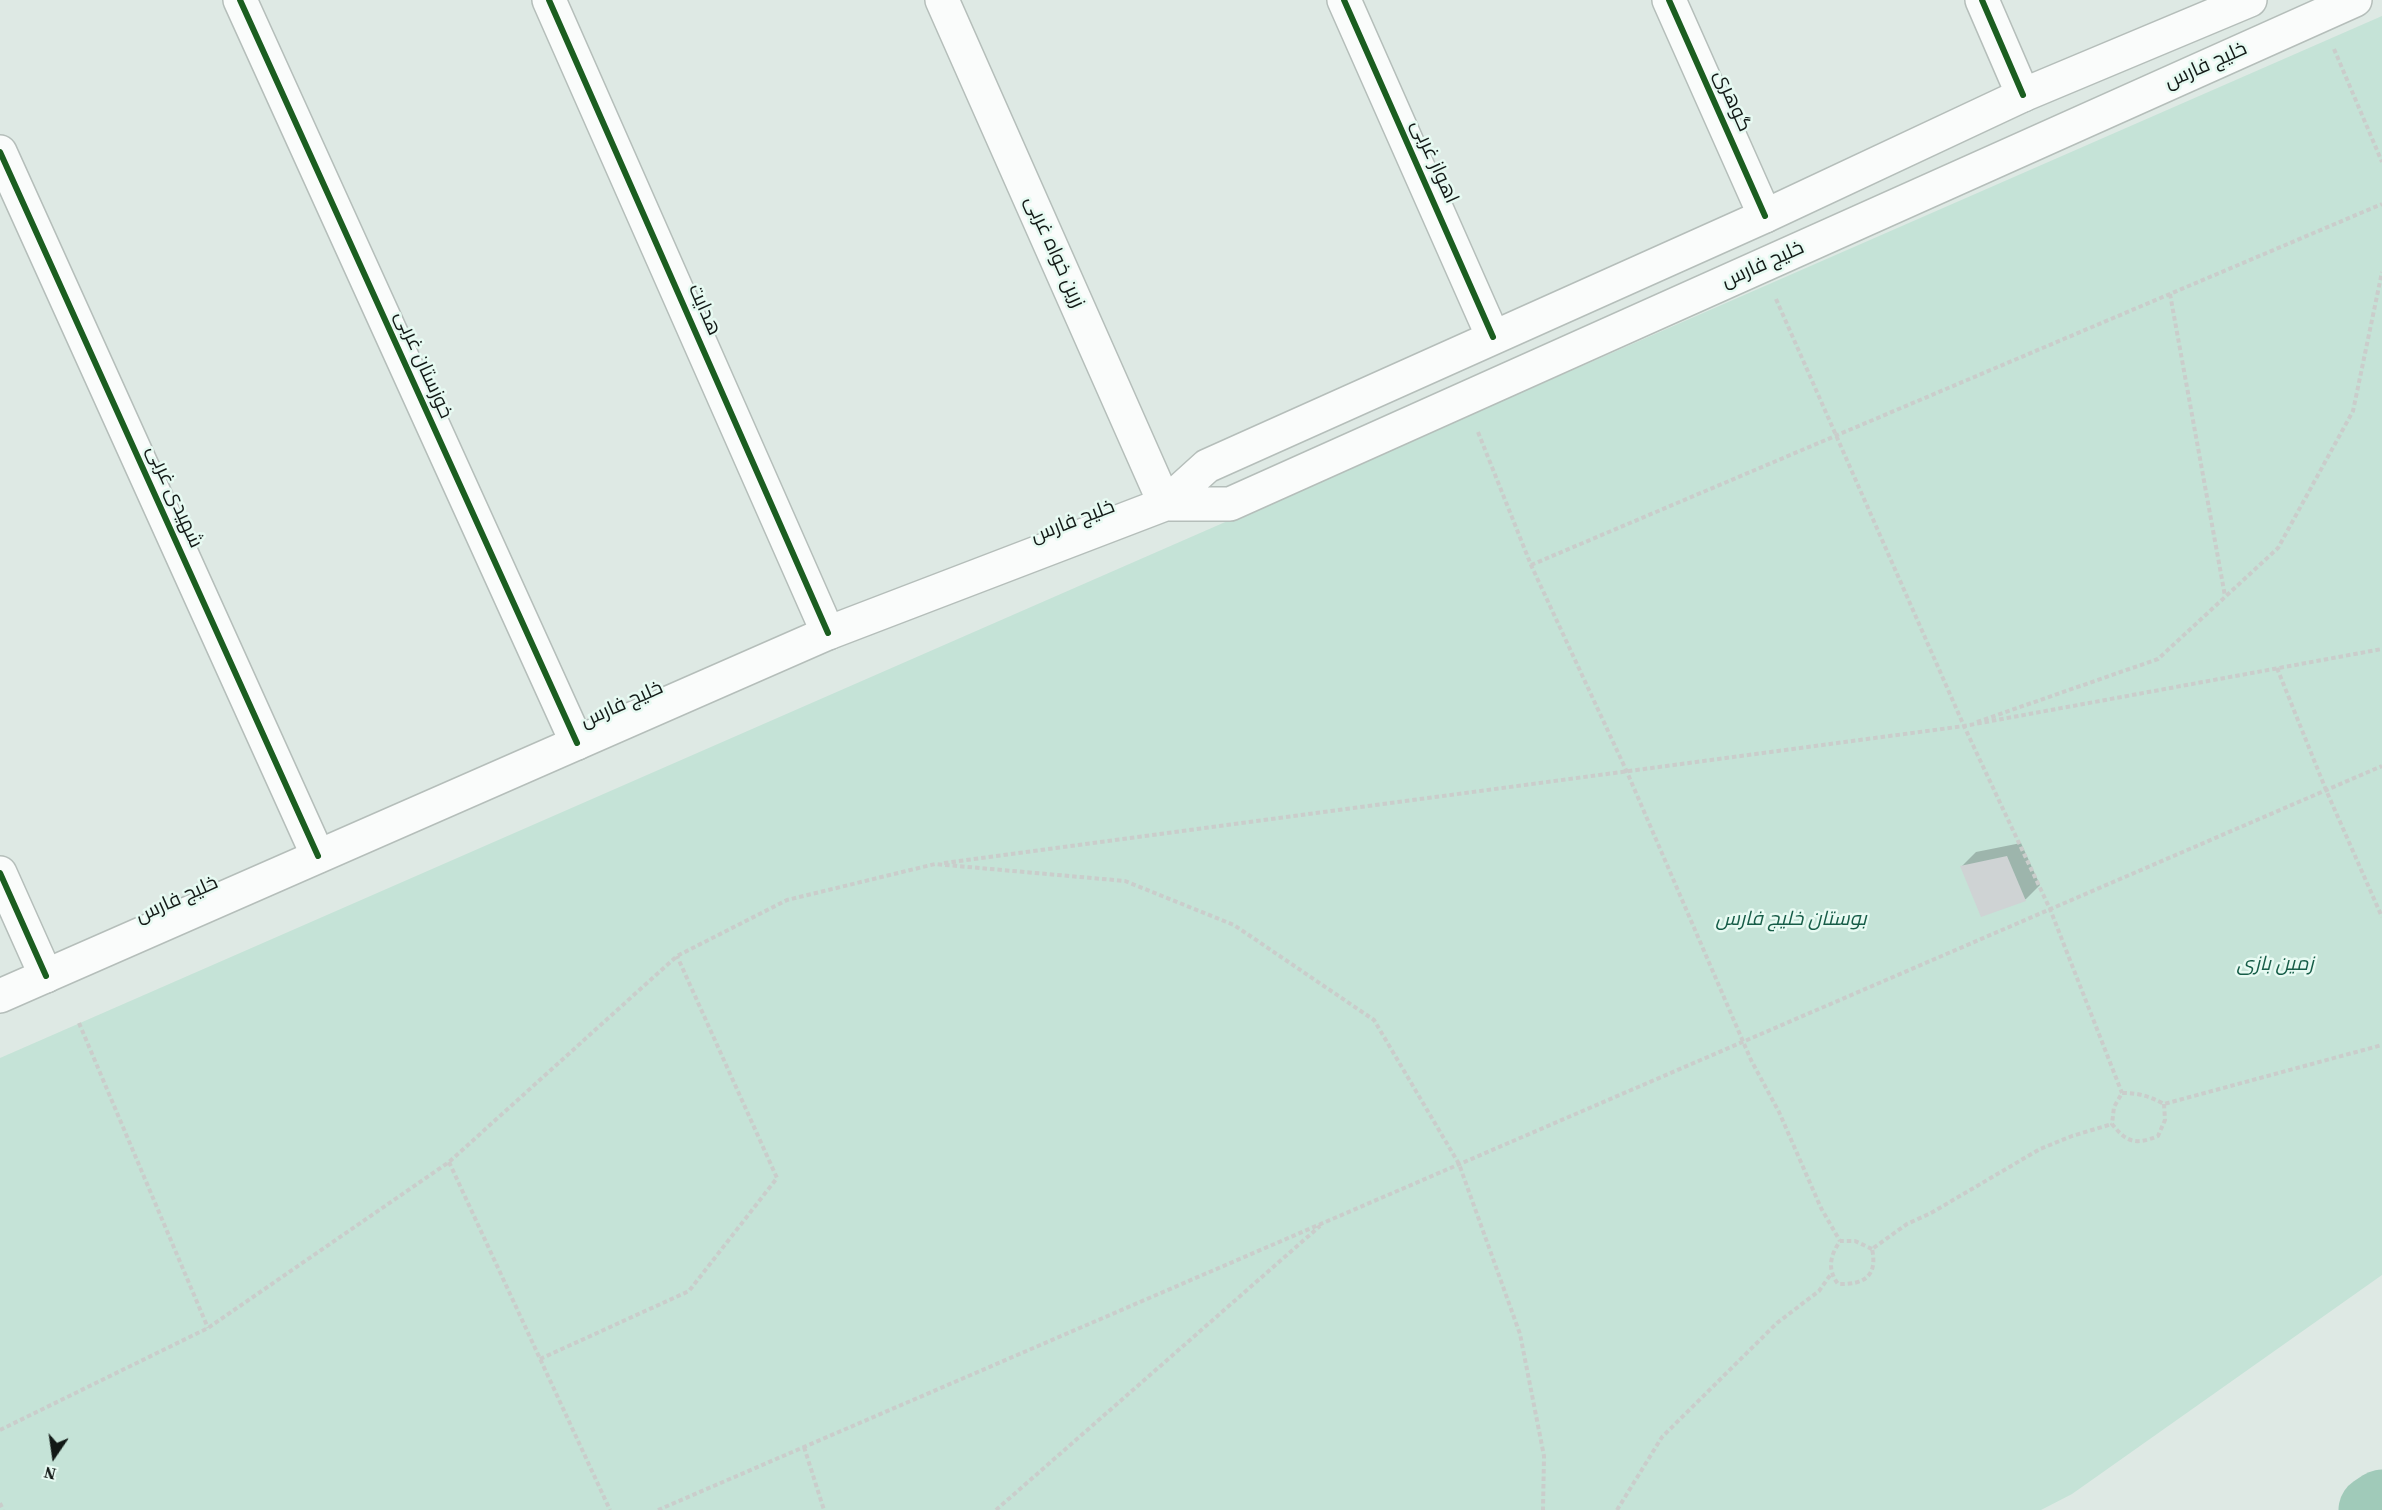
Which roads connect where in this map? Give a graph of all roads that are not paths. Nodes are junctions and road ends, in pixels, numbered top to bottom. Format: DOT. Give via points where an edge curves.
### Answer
graph roads {
  1 [pos="240,0"];
  2 [pos="549,0"];
  3 [pos="942,0"];
  4 [pos="1344,0"];
  5 [pos="1670,0"];
  6 [pos="1982,0"];
  7 [pos="2250,0"];
  8 [pos="2355,0"];
  9 [pos="2023,95"];
  10 [pos="0,152"];
  11 [pos="1765,216"];
  12 [pos="1493,337"];
  13 [pos="1165,504"];
  14 [pos="828,633"];
  15 [pos="577,743"];
  16 [pos="318,856"];
  17 [pos="0,873"];
  18 [pos="46,976"];
  19 [pos="0,996"];
  1 -- 15 [label="main road, خوزستان غربی"];
  2 -- 14 [label="main road, هدایت"];
  3 -- 13 [label="main road, زرین خواه غربی"];
  4 -- 12 [label="main road, اهواز غربی"];
  5 -- 11 [label="main road, گوهری"];
  6 -- 9 [label="main road"];
  7 -- 9 [label="main road, خلیج فارس"];
  8 -- 13 [label="main road, خلیج فارس" via="1230,504"];
  9 -- 11 [label="main road, خلیج فارس"];
  10 -- 16 [label="main road, شهیدی غربی"];
  11 -- 12 [label="main road, خلیج فارس"];
  12 -- 13 [label="main road, خلیج فارس" via="1207,466"];
  13 -- 14 [label="main road, خلیج فارس"];
  14 -- 15 [label="main road, خلیج فارس"];
  15 -- 16 [label="main road, خلیج فارس"];
  16 -- 18 [label="main road, خلیج فارس"];
  17 -- 18 [label="main road"];
  18 -- 19 [label="main road, خلیج فارس"];
}
